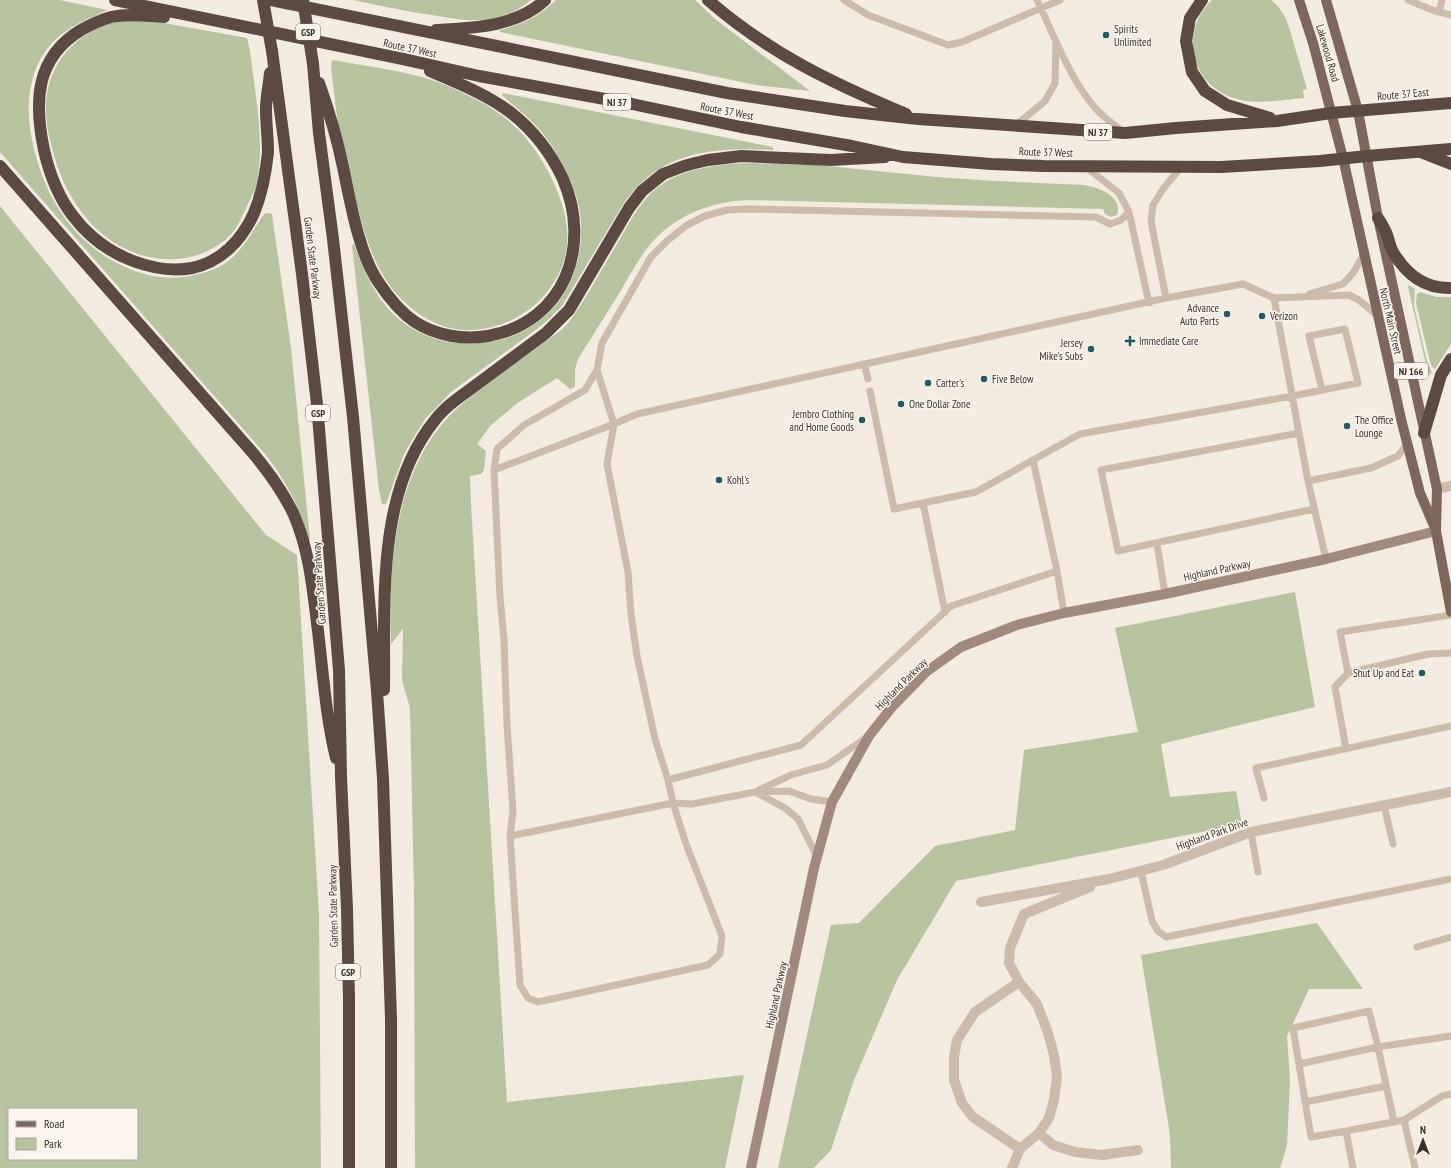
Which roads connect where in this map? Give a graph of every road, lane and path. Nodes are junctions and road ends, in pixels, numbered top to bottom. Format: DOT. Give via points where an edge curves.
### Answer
graph roads {
  1 [pos="115,0"];
  2 [pos="263,0"];
  3 [pos="271,0"];
  4 [pos="303,0"];
  5 [pos="545,0"];
  6 [pos="708,0"];
  7 [pos="844,0"];
  8 [pos="1038,0"];
  9 [pos="1060,0"];
  10 [pos="1202,0"];
  11 [pos="1299,0"];
  12 [pos="1326,0"];
  13 [pos="1408,0"];
  14 [pos="1442,0"];
  15 [pos="1041,8"];
  16 [pos="1439,12"];
  17 [pos="1451,15"];
  18 [pos="209,19"];
  19 [pos="420,31"];
  20 [pos="1056,43"];
  21 [pos="272,51"];
  22 [pos="404,59"];
  23 [pos="313,64"];
  24 [pos="1451,102"];
  25 [pos="1358,111"];
  26 [pos="1331,113"];
  27 [pos="918,119"];
  28 [pos="1277,120"];
  29 [pos="1014,126"];
  30 [pos="1125,133"];
  31 [pos="1451,149"];
  32 [pos="1418,151"];
  33 [pos="1367,156"];
  34 [pos="903,157"];
  35 [pos="1343,158"];
  36 [pos="1451,164"];
  37 [pos="0,166"];
  38 [pos="1182,166"];
  39 [pos="1086,167"];
  40 [pos="1129,212"];
  41 [pos="1378,218"];
  42 [pos="1364,254"];
  43 [pos="1451,288"];
  44 [pos="1166,298"];
  45 [pos="1274,298"];
  46 [pos="1296,298"];
  47 [pos="1149,303"];
  48 [pos="1378,316"];
  49 [pos="1451,359"];
  50 [pos="864,364"];
  51 [pos="597,370"];
  52 [pos="868,379"];
  53 [pos="1322,390"];
  54 [pos="870,391"];
  55 [pos="1292,396"];
  56 [pos="614,424"];
  57 [pos="1298,433"];
  58 [pos="1424,433"];
  59 [pos="1407,444"];
  60 [pos="1033,460"];
  61 [pos="494,470"];
  62 [pos="1308,481"];
  63 [pos="1451,486"];
  64 [pos="1437,489"];
  65 [pos="923,503"];
  66 [pos="1314,509"];
  67 [pos="1436,531"];
  68 [pos="1157,544"];
  69 [pos="1326,559"];
  70 [pos="1056,571"];
  71 [pos="1165,594"];
  72 [pos="945,612"];
  73 [pos="1451,612"];
  74 [pos="1064,614"];
  75 [pos="1451,615"];
  76 [pos="1451,653"];
  77 [pos="1348,673"];
  78 [pos="1451,726"];
  79 [pos="869,736"];
  80 [pos="1346,748"];
  81 [pos="341,777"];
  82 [pos="383,779"];
  83 [pos="668,780"];
  84 [pos="755,792"];
  85 [pos="1451,792"];
  86 [pos="1264,798"];
  87 [pos="832,802"];
  88 [pos="673,803"];
  89 [pos="1384,805"];
  90 [pos="1251,832"];
  91 [pos="510,836"];
  92 [pos="1392,844"];
  93 [pos="817,857"];
  94 [pos="1141,871"];
  95 [pos="1258,872"];
  96 [pos="1109,879"];
  97 [pos="1451,879"];
  98 [pos="981,902"];
  99 [pos="1451,937"];
  100 [pos="1417,947"];
  101 [pos="1019,982"];
  102 [pos="1451,1036"];
  103 [pos="1378,1048"];
  104 [pos="1298,1064"];
  105 [pos="1386,1086"];
  106 [pos="1451,1094"];
  107 [pos="1305,1102"];
  108 [pos="1404,1120"];
  109 [pos="1394,1122"];
  110 [pos="1346,1131"];
  111 [pos="1039,1133"];
  112 [pos="1020,1149"];
  113 [pos="1138,1150"];
  114 [pos="349,1168"];
  115 [pos="391,1168"];
  116 [pos="751,1168"];
  117 [pos="1012,1168"];
  118 [pos="1353,1168"];
  119 [pos="1415,1168"];
  1 -- 18 [label="highway, Route 37 West / NJ 37"];
  2 -- 21 [label="highway, Garden State Parkway / GSP, bridge"];
  3 -- 19 [label="highway, Route 37 West / NJ 37"];
  4 -- 23 [label="highway, Garden State Parkway / GSP, bridge"];
  5 -- 19 [label="highway" via="527,13 505,22"];
  6 -- 27 [label="highway" via="787,58 837,84"];
  7 -- 15 [label="lane" via="868,15 948,45 962,42"];
  8 -- 15 [label="lane"];
  9 -- 15 [label="lane"];
  10 -- 28 [label="highway" via="1190,18 1186,41 1192,72 1205,91 1227,105"];
  11 -- 26 [label="main road, Lakewood Road / NJ 166"];
  12 -- 25 [label="main road, Lakewood Road / NJ 166"];
  13 -- 16 [label="lane"];
  14 -- 16 [label="lane"];
  15 -- 20 [label="lane"];
  16 -- 17 [label="lane"];
  18 -- 21 [label="highway" via="138,15 109,18 69,38 54,53 42,79 38,116 46,158 66,207 89,234 122,256 148,266 183,270 213,260 227,251 239,238 253,214 265,172 268,151 266,108"];
  18 -- 22 [label="highway, Route 37 West / NJ 37"];
  19 -- 27 [label="highway, Route 37 West / NJ 37" via="728,93"];
  20 -- 29 [label="lane" via="1055,83 1046,101"];
  20 -- 30 [label="lane" via="1084,94 1100,112"];
  21 -- 81 [label="highway, Garden State Parkway / GSP" via="317,404 339,670"];
  22 -- 23 [label="highway" via="484,95 510,112 546,149 567,188 574,217 575,237 566,276 542,309 505,332 472,338 436,332 411,319 398,308 377,281 353,212 329,112"];
  22 -- 34 [label="highway, Route 37 West / NJ 37" via="479,76"];
  23 -- 82 [label="highway, Garden State Parkway / GSP" via="353,417"];
  24 -- 25 [label="highway, Route 37 East / NJ 37"];
  25 -- 26 [label="highway, NJ 37"];
  25 -- 33 [label="main road, North Main Street / NJ 166"];
  26 -- 28 [label="highway, Route 37 West / NJ 37"];
  26 -- 35 [label="main road, North Main Street / NJ 166"];
  27 -- 29 [label="highway, Route 37 West / NJ 37"];
  28 -- 30 [label="highway, Route 37 West / NJ 37"];
  29 -- 30 [label="highway, Route 37 West / NJ 37"];
  31 -- 32 [label="highway, NJ 37"];
  32 -- 33 [label="highway, NJ 37"];
  32 -- 36 [label="highway"];
  33 -- 35 [label="highway, NJ 37"];
  33 -- 41 [label="main road, North Main Street / NJ 166"];
  34 -- 39 [label="highway, Route 37 West / NJ 37" via="991,164"];
  34 -- 82 [label="highway" via="831,160 736,156 690,164 663,174 648,185 635,200 570,310 559,322 457,399 435,419 419,443 405,473 391,531 385,580"];
  35 -- 38 [label="highway, Route 37 West / NJ 37" via="1221,167"];
  35 -- 42 [label="main road, North Main Street / NJ 166"];
  37 -- 81 [label="highway" via="252,452 283,495 298,527 310,571 325,698"];
  38 -- 39 [label="highway, Route 37 West / NJ 37"];
  38 -- 44 [label="lane" via="1153,205 1151,221"];
  39 -- 40 [label="lane" via="1119,193"];
  40 -- 47 [label="lane"];
  40 -- 51 [label="lane" via="1122,220 1110,224 1096,217 777,210 727,210 705,216 687,225 651,257 602,343"];
  41 -- 43 [label="highway" via="1392,252 1414,278 1442,289"];
  41 -- 58 [label="main road, North Main Street / NJ 166"];
  42 -- 46 [label="lane" via="1343,284"];
  42 -- 48 [label="main road, North Main Street / NJ 166"];
  44 -- 45 [label="lane" via="1243,284"];
  44 -- 47 [label="lane"];
  45 -- 46 [label="lane"];
  45 -- 55 [label="lane"];
  46 -- 48 [label="lane" via="1349,295"];
  47 -- 50 [label="lane"];
  48 -- 59 [label="main road, North Main Street / NJ 166"];
  49 -- 58 [label="highway" via="1441,375"];
  50 -- 52 [label="lane"];
  50 -- 56 [label="lane" via="637,414"];
  51 -- 56 [label="lane"];
  51 -- 61 [label="lane" via="585,390 524,425 497,449"];
  53 -- 53 [label="lane" via="1358,383 1345,329 1309,336"];
  53 -- 55 [label="lane"];
  54 -- 65 [label="lane" via="894,509"];
  55 -- 57 [label="lane"];
  55 -- 60 [label="lane" via="1080,434"];
  56 -- 61 [label="lane"];
  56 -- 83 [label="lane" via="607,464 628,572 637,656 655,739"];
  57 -- 62 [label="lane"];
  57 -- 68 [label="lane" via="1101,470 1118,552"];
  58 -- 64 [label="main road, North Main Street / NJ 166"];
  59 -- 62 [label="lane" via="1398,456 1371,468"];
  59 -- 67 [label="main road, North Main Street / NJ 166" via="1420,493"];
  60 -- 65 [label="lane" via="976,492"];
  60 -- 70 [label="lane"];
  61 -- 91 [label="lane" via="513,810"];
  62 -- 66 [label="lane"];
  63 -- 64 [label="street"];
  64 -- 67 [label="main road, North Main Street / NJ 166"];
  65 -- 72 [label="lane"];
  66 -- 68 [label="lane"];
  66 -- 69 [label="lane"];
  67 -- 69 [label="street, Highland Parkway"];
  67 -- 73 [label="main road, North Main Street / NJ 166"];
  68 -- 71 [label="lane"];
  69 -- 71 [label="street, Highland Parkway"];
  70 -- 72 [label="lane" via="951,606"];
  70 -- 74 [label="lane"];
  71 -- 74 [label="street, Highland Parkway"];
  72 -- 83 [label="lane" via="802,745"];
  74 -- 79 [label="street, Highland Parkway" via="1017,625 962,647 926,672 892,707"];
  75 -- 77 [label="lane" via="1340,632"];
  76 -- 77 [label="lane" via="1428,654"];
  77 -- 80 [label="lane" via="1335,687"];
  78 -- 80 [label="lane"];
  79 -- 84 [label="lane" via="827,765 791,775"];
  79 -- 87 [label="street, Highland Parkway"];
  80 -- 86 [label="lane" via="1256,768"];
  81 -- 114 [label="highway, Garden State Parkway / GSP" via="349,999"];
  82 -- 115 [label="highway, Garden State Parkway / GSP" via="391,1019"];
  83 -- 88 [label="lane"];
  84 -- 87 [label="lane" via="789,791"];
  84 -- 88 [label="lane" via="692,804"];
  84 -- 93 [label="lane" via="785,808 798,819"];
  85 -- 89 [label="street, Highland Park Drive"];
  87 -- 93 [label="street, Highland Parkway"];
  88 -- 91 [label="lane"];
  88 -- 91 [label="lane" via="722,936 720,954 708,965 538,1002 528,998 520,984"];
  89 -- 90 [label="street, Highland Park Drive"];
  89 -- 92 [label="lane"];
  90 -- 94 [label="street, Highland Park Drive"];
  90 -- 95 [label="lane"];
  93 -- 116 [label="street, Highland Parkway"];
  94 -- 96 [label="street, Highland Park Drive"];
  94 -- 97 [label="lane" via="1152,921 1158,931 1166,937"];
  96 -- 98 [label="street, Highland Park Drive"];
  96 -- 101 [label="street" via="1024,914 1010,948 1009,963"];
  99 -- 100 [label="lane"];
  101 -- 111 [label="street" via="1037,1004 1048,1033 1057,1077 1049,1118"];
  101 -- 112 [label="street" via="975,1012 958,1040 954,1057 954,1080 962,1103 972,1118"];
  102 -- 103 [label="lane"];
  103 -- 104 [label="lane"];
  103 -- 104 [label="lane" via="1370,1011 1293,1028"];
  103 -- 105 [label="lane"];
  104 -- 107 [label="lane"];
  105 -- 107 [label="lane"];
  105 -- 109 [label="lane"];
  106 -- 108 [label="lane" via="1442,1096"];
  107 -- 110 [label="lane" via="1311,1137"];
  108 -- 109 [label="lane"];
  108 -- 119 [label="lane"];
  109 -- 110 [label="lane"];
  110 -- 118 [label="lane"];
  111 -- 112 [label="street"];
  111 -- 113 [label="street" via="1053,1145 1075,1152 1102,1155"];
  112 -- 117 [label="street"];
}
